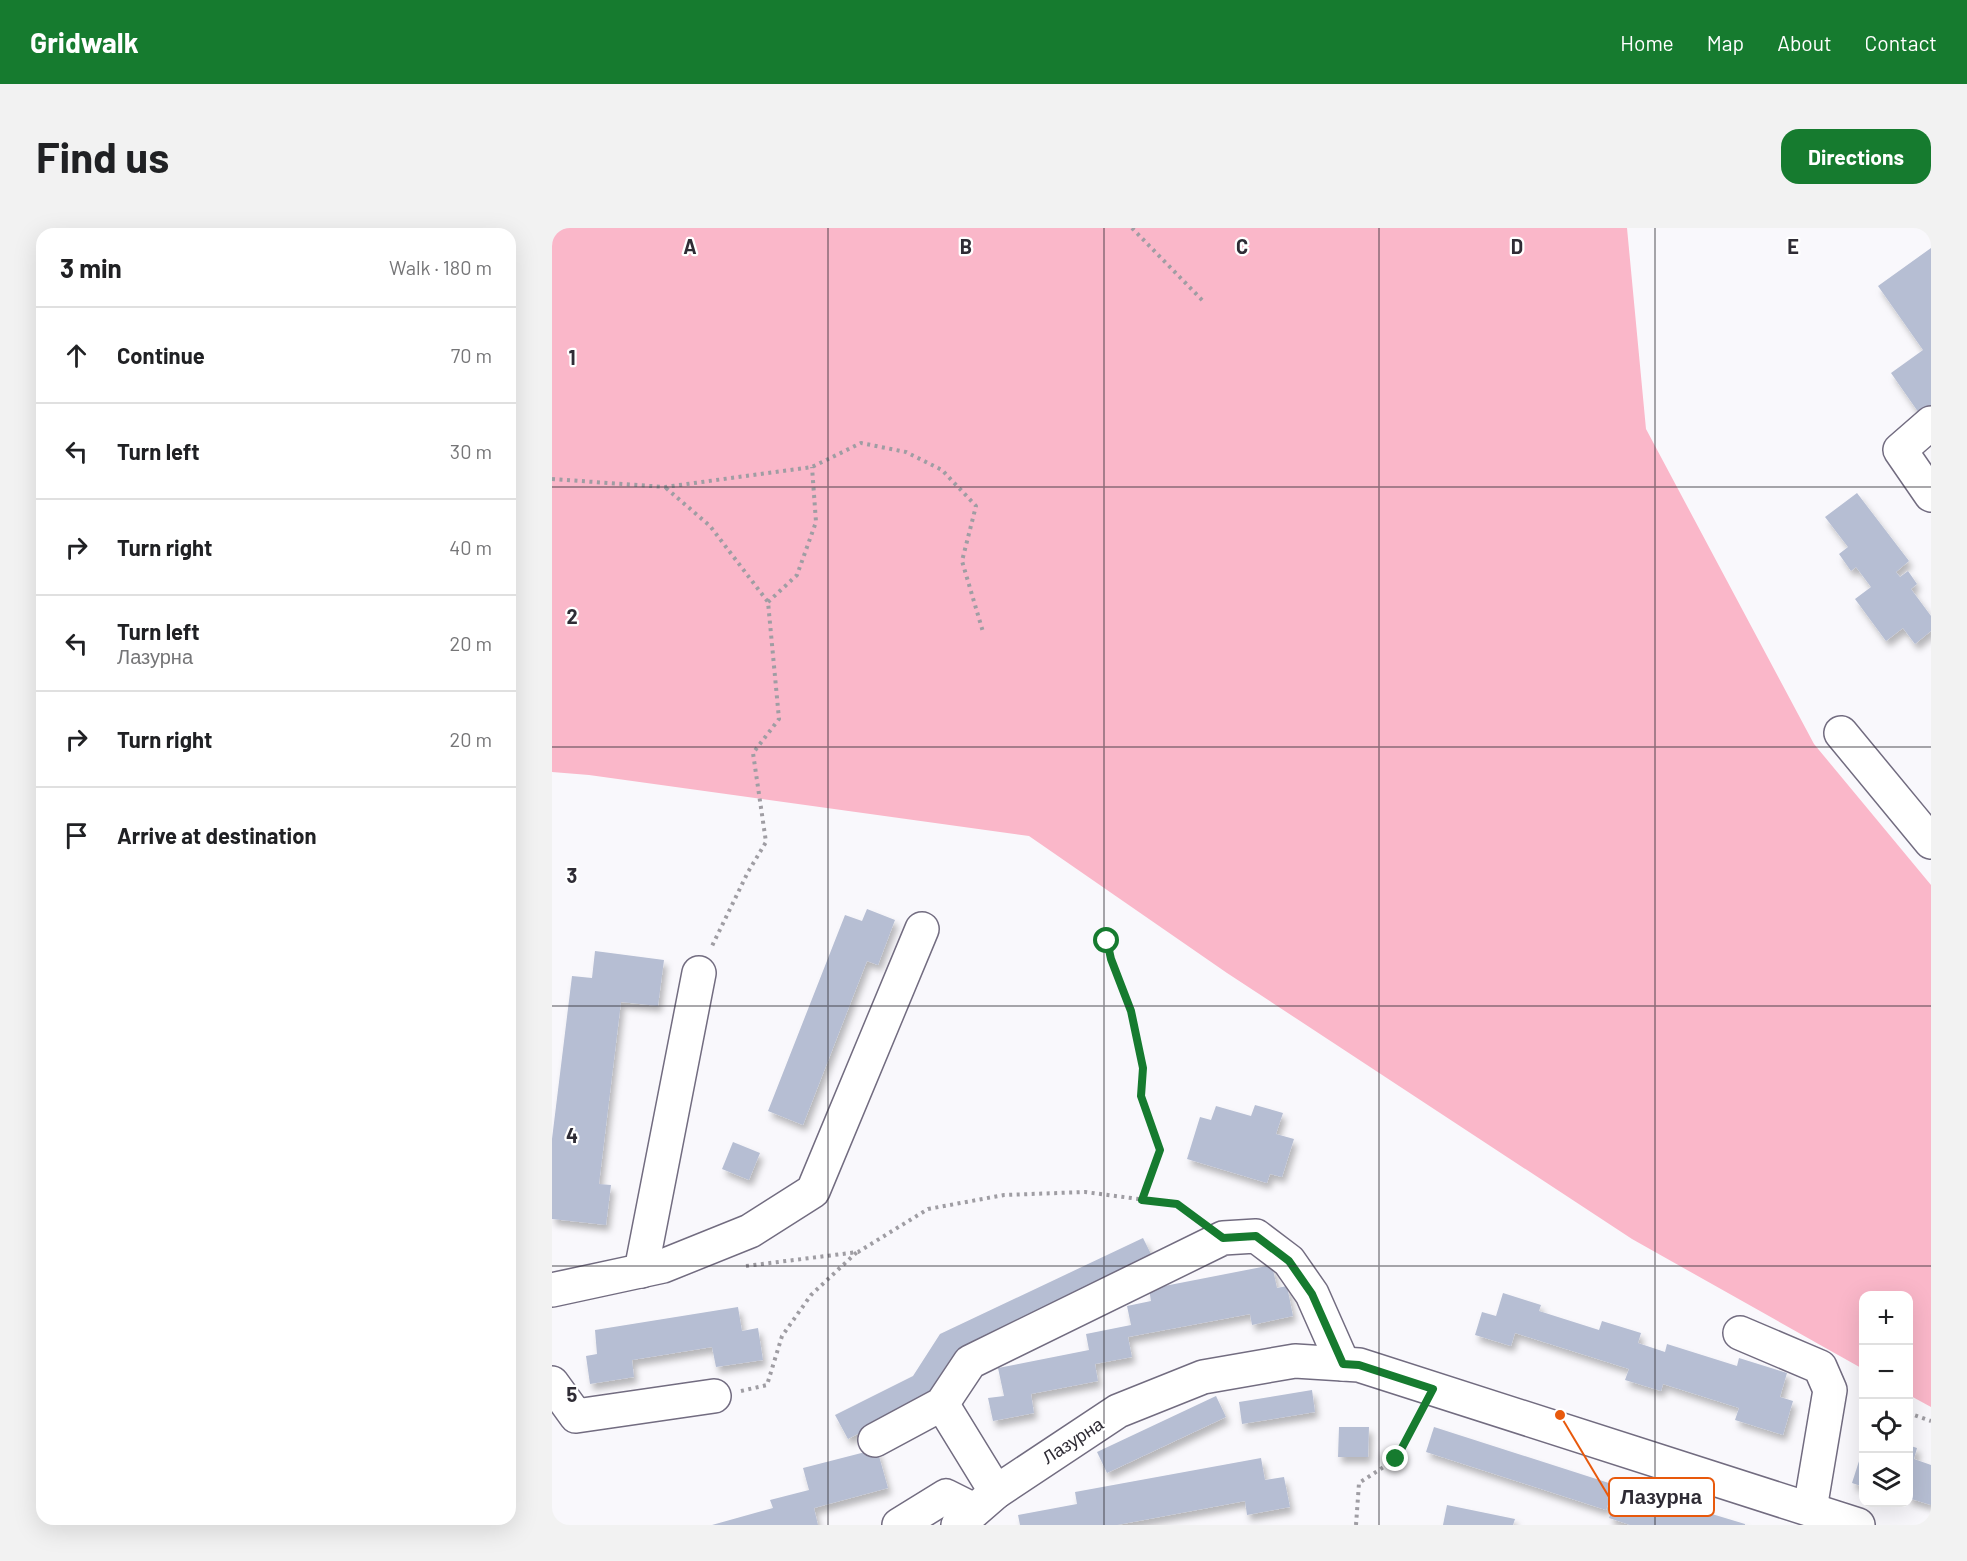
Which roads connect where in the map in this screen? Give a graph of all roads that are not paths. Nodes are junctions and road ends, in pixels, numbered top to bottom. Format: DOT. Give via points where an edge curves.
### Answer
graph roads {
  1 [pos="1931,423"];
  2 [pos="1931,495"];
  3 [pos="1841,733"];
  4 [pos="1931,842"];
  5 [pos="922,928"];
  6 [pos="699,973"];
  7 [pos="642,1271"];
  8 [pos="552,1290"];
  9 [pos="552,1306"];
  10 [pos="1740,1333"];
  11 [pos="1343,1364"];
  12 [pos="552,1383"];
  13 [pos="714,1396"];
  14 [pos="942,1404"];
  15 [pos="874,1440"];
  16 [pos="976,1509"];
  17 [pos="1810,1509"];
  18 [pos="899,1525"];
  19 [pos="1858,1525"];
  1 -- 2 [label="street" via="1900,450"];
  3 -- 4 [label="street"];
  5 -- 7 [label="street" via="813,1191 750,1231"];
  6 -- 7 [label="street"];
  7 -- 8 [label="street"];
  8 -- 9 [label="street"];
  10 -- 17 [label="street" via="1820,1367 1830,1390"];
  11 -- 14 [label="street" via="1312,1294 1289,1261 1256,1236 1223,1238 969,1362"];
  11 -- 16 [label="street, Лазурна" via="1295,1361 1203,1377 1118,1411"];
  11 -- 17 [label="street, Лазурна" via="1359,1365"];
  12 -- 13 [label="street" via="576,1416"];
  14 -- 15 [label="street"];
  14 -- 16 [label="street"];
  16 -- 18 [label="street" via="946,1496"];
  17 -- 19 [label="street, Лазурна"];
}
